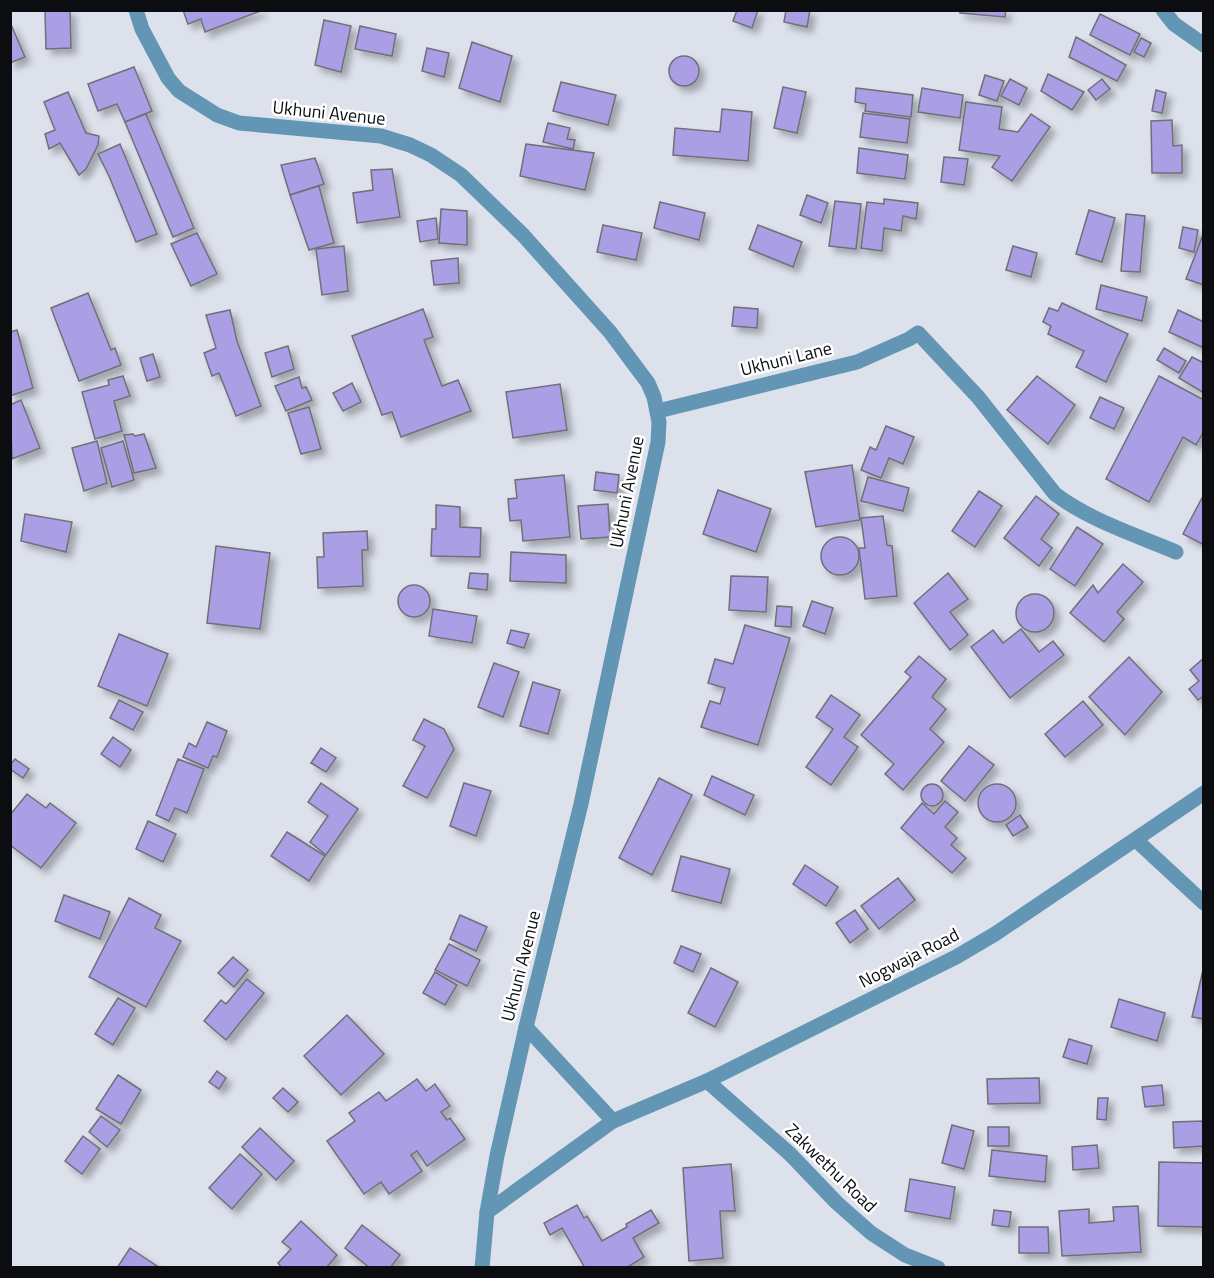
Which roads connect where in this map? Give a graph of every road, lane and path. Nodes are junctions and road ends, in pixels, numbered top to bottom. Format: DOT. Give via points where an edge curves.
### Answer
graph roads {
  1 [pos="136,10"];
  2 [pos="1163,10"];
  3 [pos="1203,45"];
  4 [pos="658,411"];
  5 [pos="1176,552"];
  6 [pos="1203,793"];
  7 [pos="1136,840"];
  8 [pos="1203,903"];
  9 [pos="526,1027"];
  10 [pos="707,1081"];
  11 [pos="613,1122"];
  12 [pos="487,1212"];
  13 [pos="482,1268"];
  14 [pos="938,1268"];
  1 -- 4 [label="street, Ukhuni Avenue" via="168,78 179,91 217,115 239,123 381,136 431,155 461,175 523,235 610,332 648,382"];
  2 -- 3 [label="street" via="1174,24"];
  4 -- 5 [label="street, Ukhuni Lane" via="857,362 918,333 978,397 1055,494 1095,517"];
  4 -- 9 [label="street, Ukhuni Avenue" via="658,442 584,792"];
  6 -- 7 [label="street, Nogwaja Road"];
  7 -- 8 [label="street"];
  7 -- 10 [label="street, Nogwaja Road" via="956,957"];
  9 -- 11 [label="street"];
  9 -- 12 [label="street, Ukhuni Avenue"];
  10 -- 11 [label="street, Nogwaja Road"];
  10 -- 14 [label="street, Zakwethu Road" via="871,1233 905,1255"];
  11 -- 12 [label="street, Nogwaja Road"];
  12 -- 13 [label="street, Ukhuni Avenue"];
}
